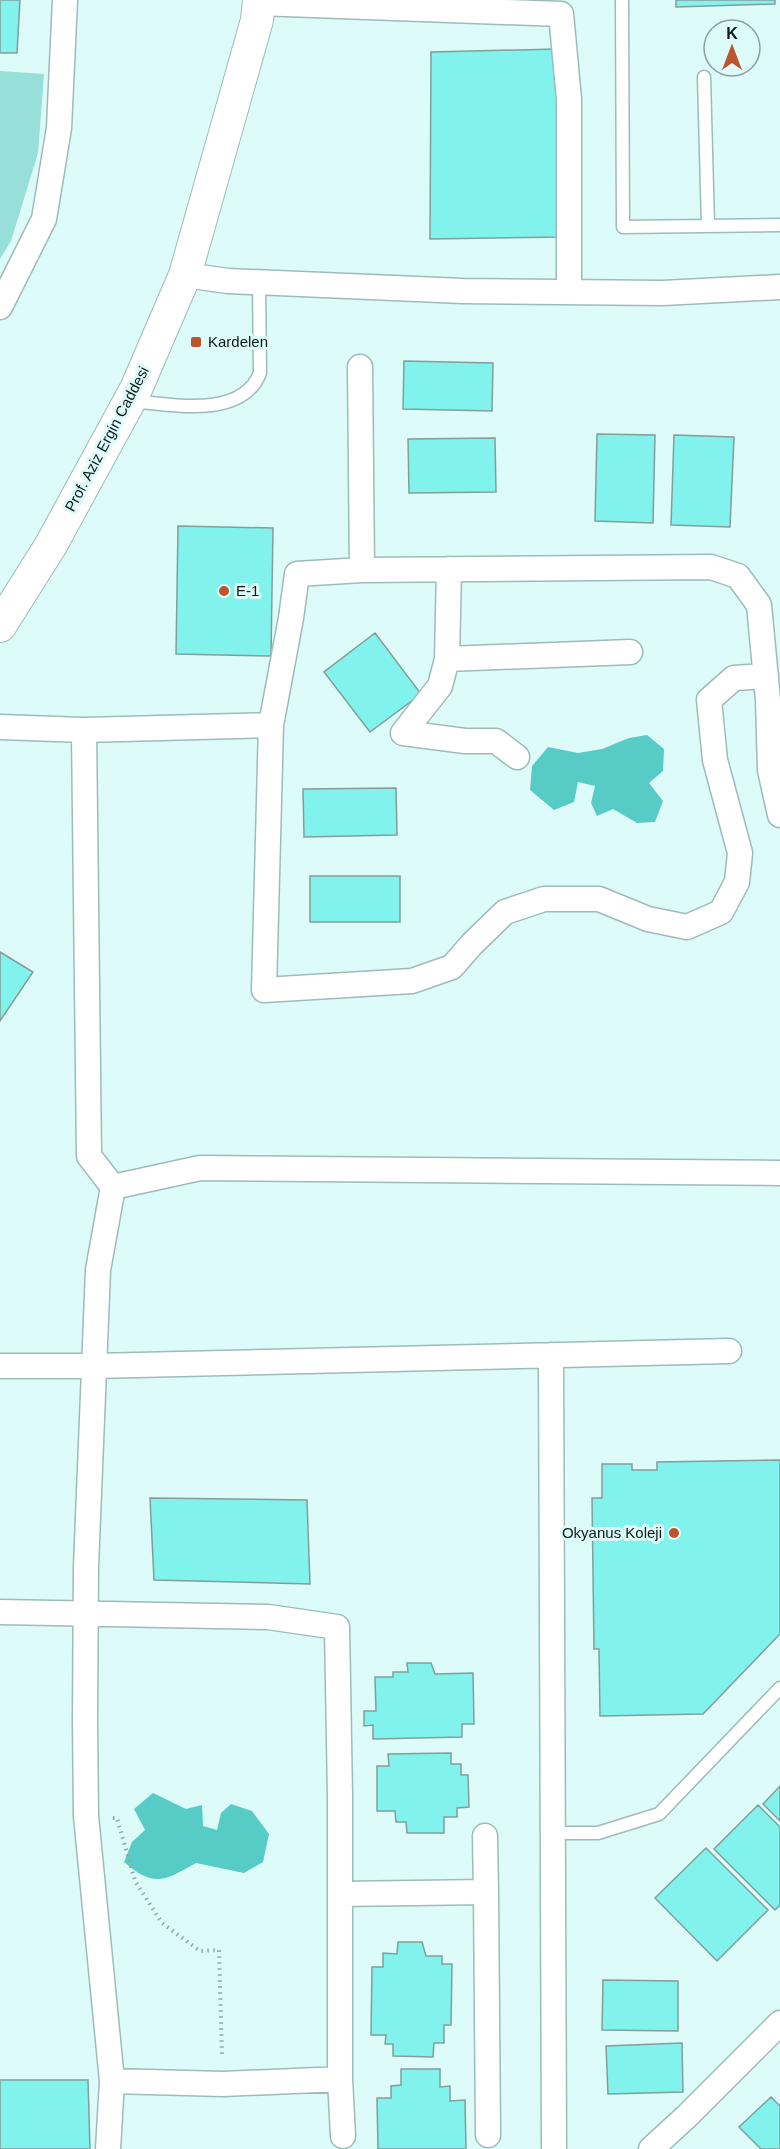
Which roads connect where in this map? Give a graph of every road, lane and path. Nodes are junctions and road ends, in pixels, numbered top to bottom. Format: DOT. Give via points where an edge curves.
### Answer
graph roads {
  1 [pos="65,0"];
  2 [pos="622,0"];
  3 [pos="259,2"];
  4 [pos="704,78"];
  5 [pos="780,225"];
  6 [pos="708,226"];
  7 [pos="185,275"];
  8 [pos="259,282"];
  9 [pos="780,287"];
  10 [pos="569,292"];
  11 [pos="0,307"];
  12 [pos="360,367"];
  13 [pos="129,401"];
  14 [pos="449,569"];
  15 [pos="362,570"];
  16 [pos="0,626"];
  17 [pos="630,652"];
  18 [pos="447,659"];
  19 [pos="766,676"];
  20 [pos="272,725"];
  21 [pos="0,727"];
  22 [pos="84,730"];
  23 [pos="517,757"];
  24 [pos="780,815"];
  25 [pos="780,1173"];
  26 [pos="113,1187"];
  27 [pos="729,1351"];
  28 [pos="551,1355"];
  29 [pos="0,1366"];
  30 [pos="94,1366"];
  31 [pos="0,1612"];
  32 [pos="86,1614"];
  33 [pos="780,1688"];
  34 [pos="86,1816"];
  35 [pos="553,1833"];
  36 [pos="485,1836"];
  37 [pos="486,1892"];
  38 [pos="340,1894"];
  39 [pos="780,2023"];
  40 [pos="340,2079"];
  41 [pos="112,2081"];
  42 [pos="223,2084"];
  43 [pos="488,2135"];
  44 [pos="342,2136"];
  45 [pos="108,2149"];
  46 [pos="554,2149"];
  47 [pos="651,2149"];
  1 -- 11 [label="street" via="59,128 44,219"];
  2 -- 6 [label="lane" via="623,227"];
  3 -- 7 [label="street, Prof. Aziz Ergin Caddesi"];
  3 -- 10 [label="street" via="561,14 569,99"];
  4 -- 6 [label="lane"];
  5 -- 6 [label="lane"];
  7 -- 8 [label="street"];
  7 -- 13 [label="street, Prof. Aziz Ergin Caddesi"];
  8 -- 10 [label="street"];
  8 -- 13 [label="lane" via="260,373 248,393 204,407"];
  9 -- 10 [label="street" via="663,293"];
  12 -- 15 [label="street"];
  13 -- 16 [label="street, Prof. Aziz Ergin Caddesi" via="51,545"];
  14 -- 15 [label="street"];
  14 -- 18 [label="street"];
  14 -- 19 [label="street" via="711,567 738,576 759,605"];
  15 -- 20 [label="street" via="297,574"];
  17 -- 18 [label="street"];
  18 -- 23 [label="street" via="440,686 403,733 496,741"];
  19 -- 20 [label="street" via="734,678 709,700 715,760 740,853 737,882 721,912 687,927 648,919 598,899 544,899 505,912 452,967 412,981 264,990"];
  19 -- 24 [label="street" via="770,770"];
  20 -- 22 [label="street"];
  21 -- 22 [label="street"];
  22 -- 26 [label="street" via="89,1156"];
  25 -- 26 [label="street" via="200,1168"];
  26 -- 30 [label="street" via="98,1270"];
  27 -- 28 [label="street"];
  28 -- 30 [label="street"];
  28 -- 35 [label="street"];
  29 -- 30 [label="street"];
  30 -- 32 [label="street"];
  31 -- 32 [label="street"];
  32 -- 34 [label="street"];
  32 -- 38 [label="street" via="268,1617 337,1627"];
  33 -- 35 [label="lane" via="659,1814 598,1833"];
  34 -- 41 [label="street"];
  34 -- 42 [label="path" via="117,1818 135,1881 162,1923 200,1951 219,1950"];
  35 -- 46 [label="street"];
  36 -- 37 [label="street"];
  37 -- 38 [label="street"];
  37 -- 43 [label="street"];
  38 -- 40 [label="street"];
  39 -- 47 [label="street"];
  40 -- 42 [label="street"];
  40 -- 44 [label="street"];
  41 -- 42 [label="street"];
  41 -- 45 [label="street"];
}
